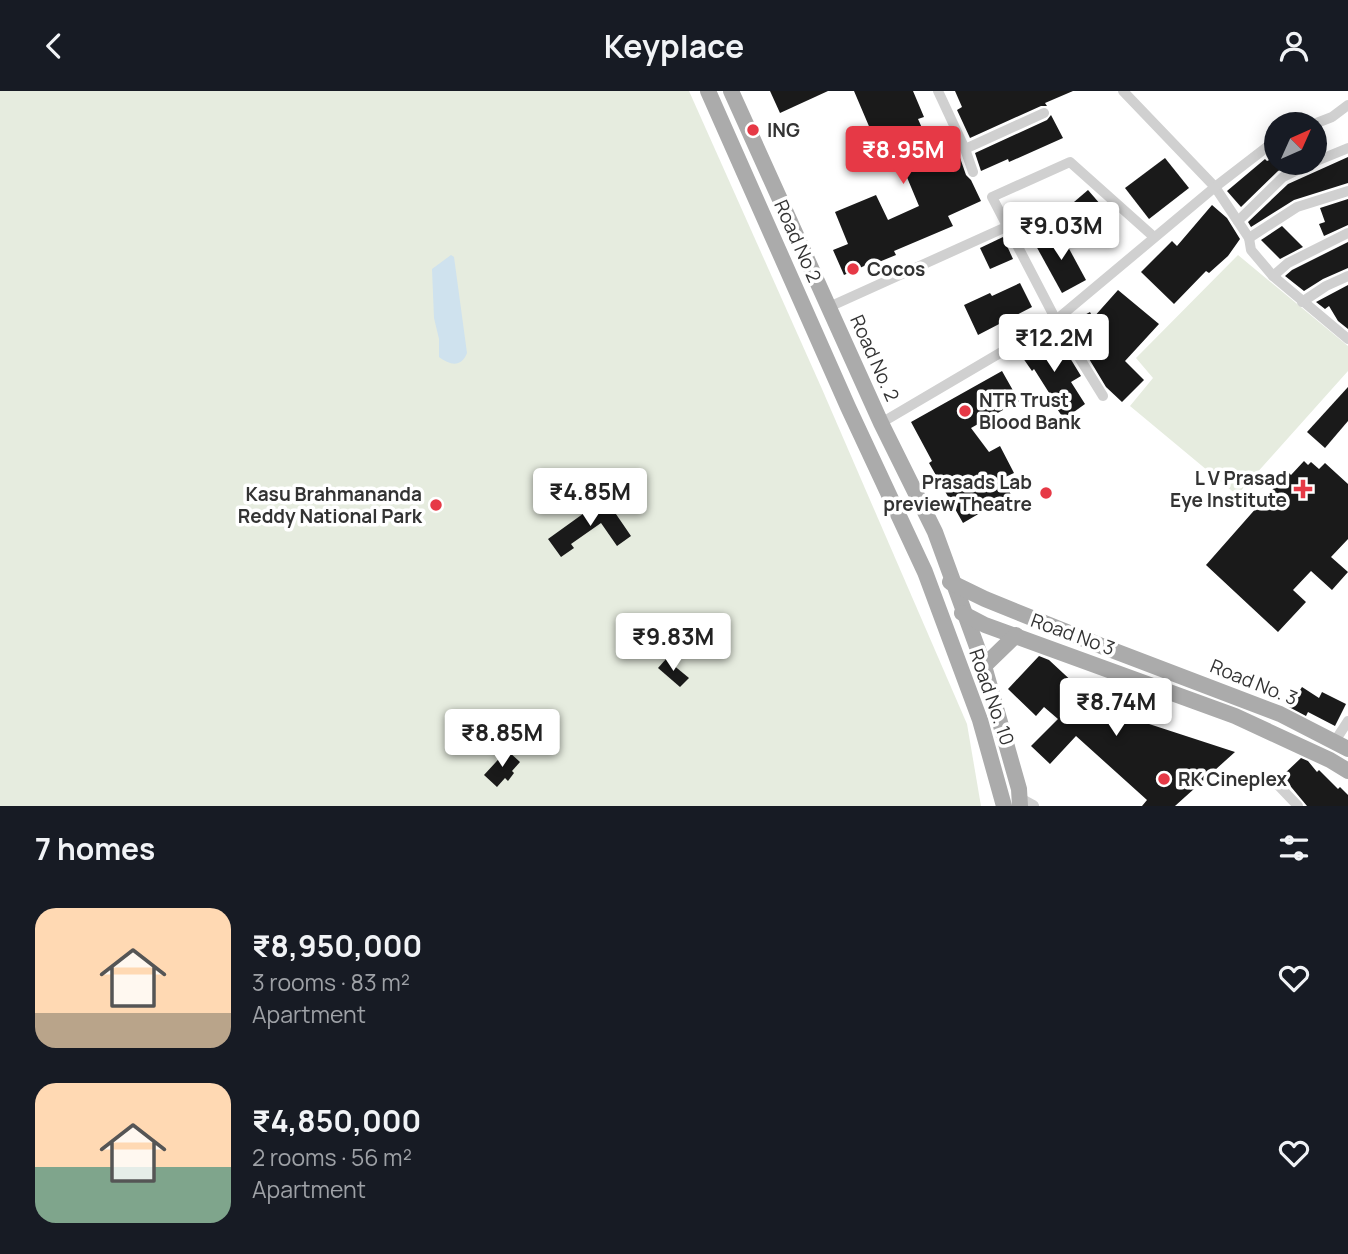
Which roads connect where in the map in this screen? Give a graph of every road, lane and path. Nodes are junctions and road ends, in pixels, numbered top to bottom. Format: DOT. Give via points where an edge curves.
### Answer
graph roads {
  1 [pos="709,91"];
  2 [pos="731,91"];
  3 [pos="937,91"];
  4 [pos="1123,91"];
  5 [pos="1348,105"];
  6 [pos="1044,113"];
  7 [pos="1327,119"];
  8 [pos="1348,148"];
  9 [pos="965,149"];
  10 [pos="1264,149"];
  11 [pos="1327,156"];
  12 [pos="973,172"];
  13 [pos="1287,175"];
  14 [pos="1215,187"];
  15 [pos="1348,191"];
  16 [pos="1238,221"];
  17 [pos="1006,227"];
  18 [pos="1348,233"];
  19 [pos="1154,237"];
  20 [pos="1249,239"];
  21 [pos="1273,276"];
  22 [pos="1348,276"];
  23 [pos="1302,302"];
  24 [pos="829,307"];
  25 [pos="1056,320"];
  26 [pos="1348,322"];
  27 [pos="1337,329"];
  28 [pos="1348,339"];
  29 [pos="1103,396"];
  30 [pos="881,423"];
  31 [pos="935,532"];
  32 [pos="925,572"];
  33 [pos="955,584"];
  34 [pos="985,599"];
  35 [pos="937,602"];
  36 [pos="965,615"];
  37 [pos="1016,635"];
  38 [pos="976,642"];
  39 [pos="984,666"];
  40 [pos="1348,721"];
  41 [pos="1341,745"];
  42 [pos="1348,771"];
  43 [pos="1278,785"];
  44 [pos="1024,804"];
  45 [pos="1004,806"];
  46 [pos="1298,806"];
  1 -- 32 [label="main road, Road No 2"];
  2 -- 24 [label="main road, Road No. 2"];
  3 -- 9 [label="street"];
  4 -- 14 [label="street"];
  5 -- 7 [label="street"];
  6 -- 9 [label="street"];
  8 -- 11 [label="street"];
  9 -- 12 [label="street"];
  10 -- 14 [label="street"];
  13 -- 16 [label="street"];
  14 -- 16 [label="street"];
  14 -- 19 [label="street"];
  15 -- 20 [label="street" via="1297,207"];
  16 -- 20 [label="street"];
  17 -- 19 [label="street" via="992,197 1070,162"];
  17 -- 24 [label="street"];
  17 -- 25 [label="street"];
  18 -- 21 [label="street" via="1288,263"];
  19 -- 25 [label="street"];
  20 -- 21 [label="street" via="1251,250"];
  21 -- 23 [label="street"];
  22 -- 23 [label="street"];
  23 -- 27 [label="street"];
  24 -- 30 [label="main road, Road No. 2"];
  25 -- 29 [label="street"];
  25 -- 30 [label="street"];
  26 -- 27 [label="street"];
  27 -- 28 [label="street"];
  30 -- 31 [label="main road, Road No. 2"];
  31 -- 33 [label="main road, Road No. 2"];
  31 -- 34 [label="main road" via="964,577"];
  32 -- 33 [label="main road, Road No. 3"];
  32 -- 35 [label="main road"];
  33 -- 34 [label="main road, Road No. 3"];
  33 -- 36 [label="main road, Road No. 2"];
  34 -- 41 [label="main road, Road No. 3" via="1280,713"];
  35 -- 36 [label="main road, Road No 3"];
  35 -- 45 [label="main road, Road No. 10" via="980,720"];
  36 -- 37 [label="main road, Road No 3"];
  36 -- 38 [label="main road, Road No. 2"];
  37 -- 39 [label="main road"];
  37 -- 42 [label="main road, Road No 3" via="1235,716"];
  38 -- 39 [label="main road, Road No. 10"];
  39 -- 44 [label="main road, Road No. 10"];
  40 -- 41 [label="street"];
  43 -- 46 [label="street"];
}
